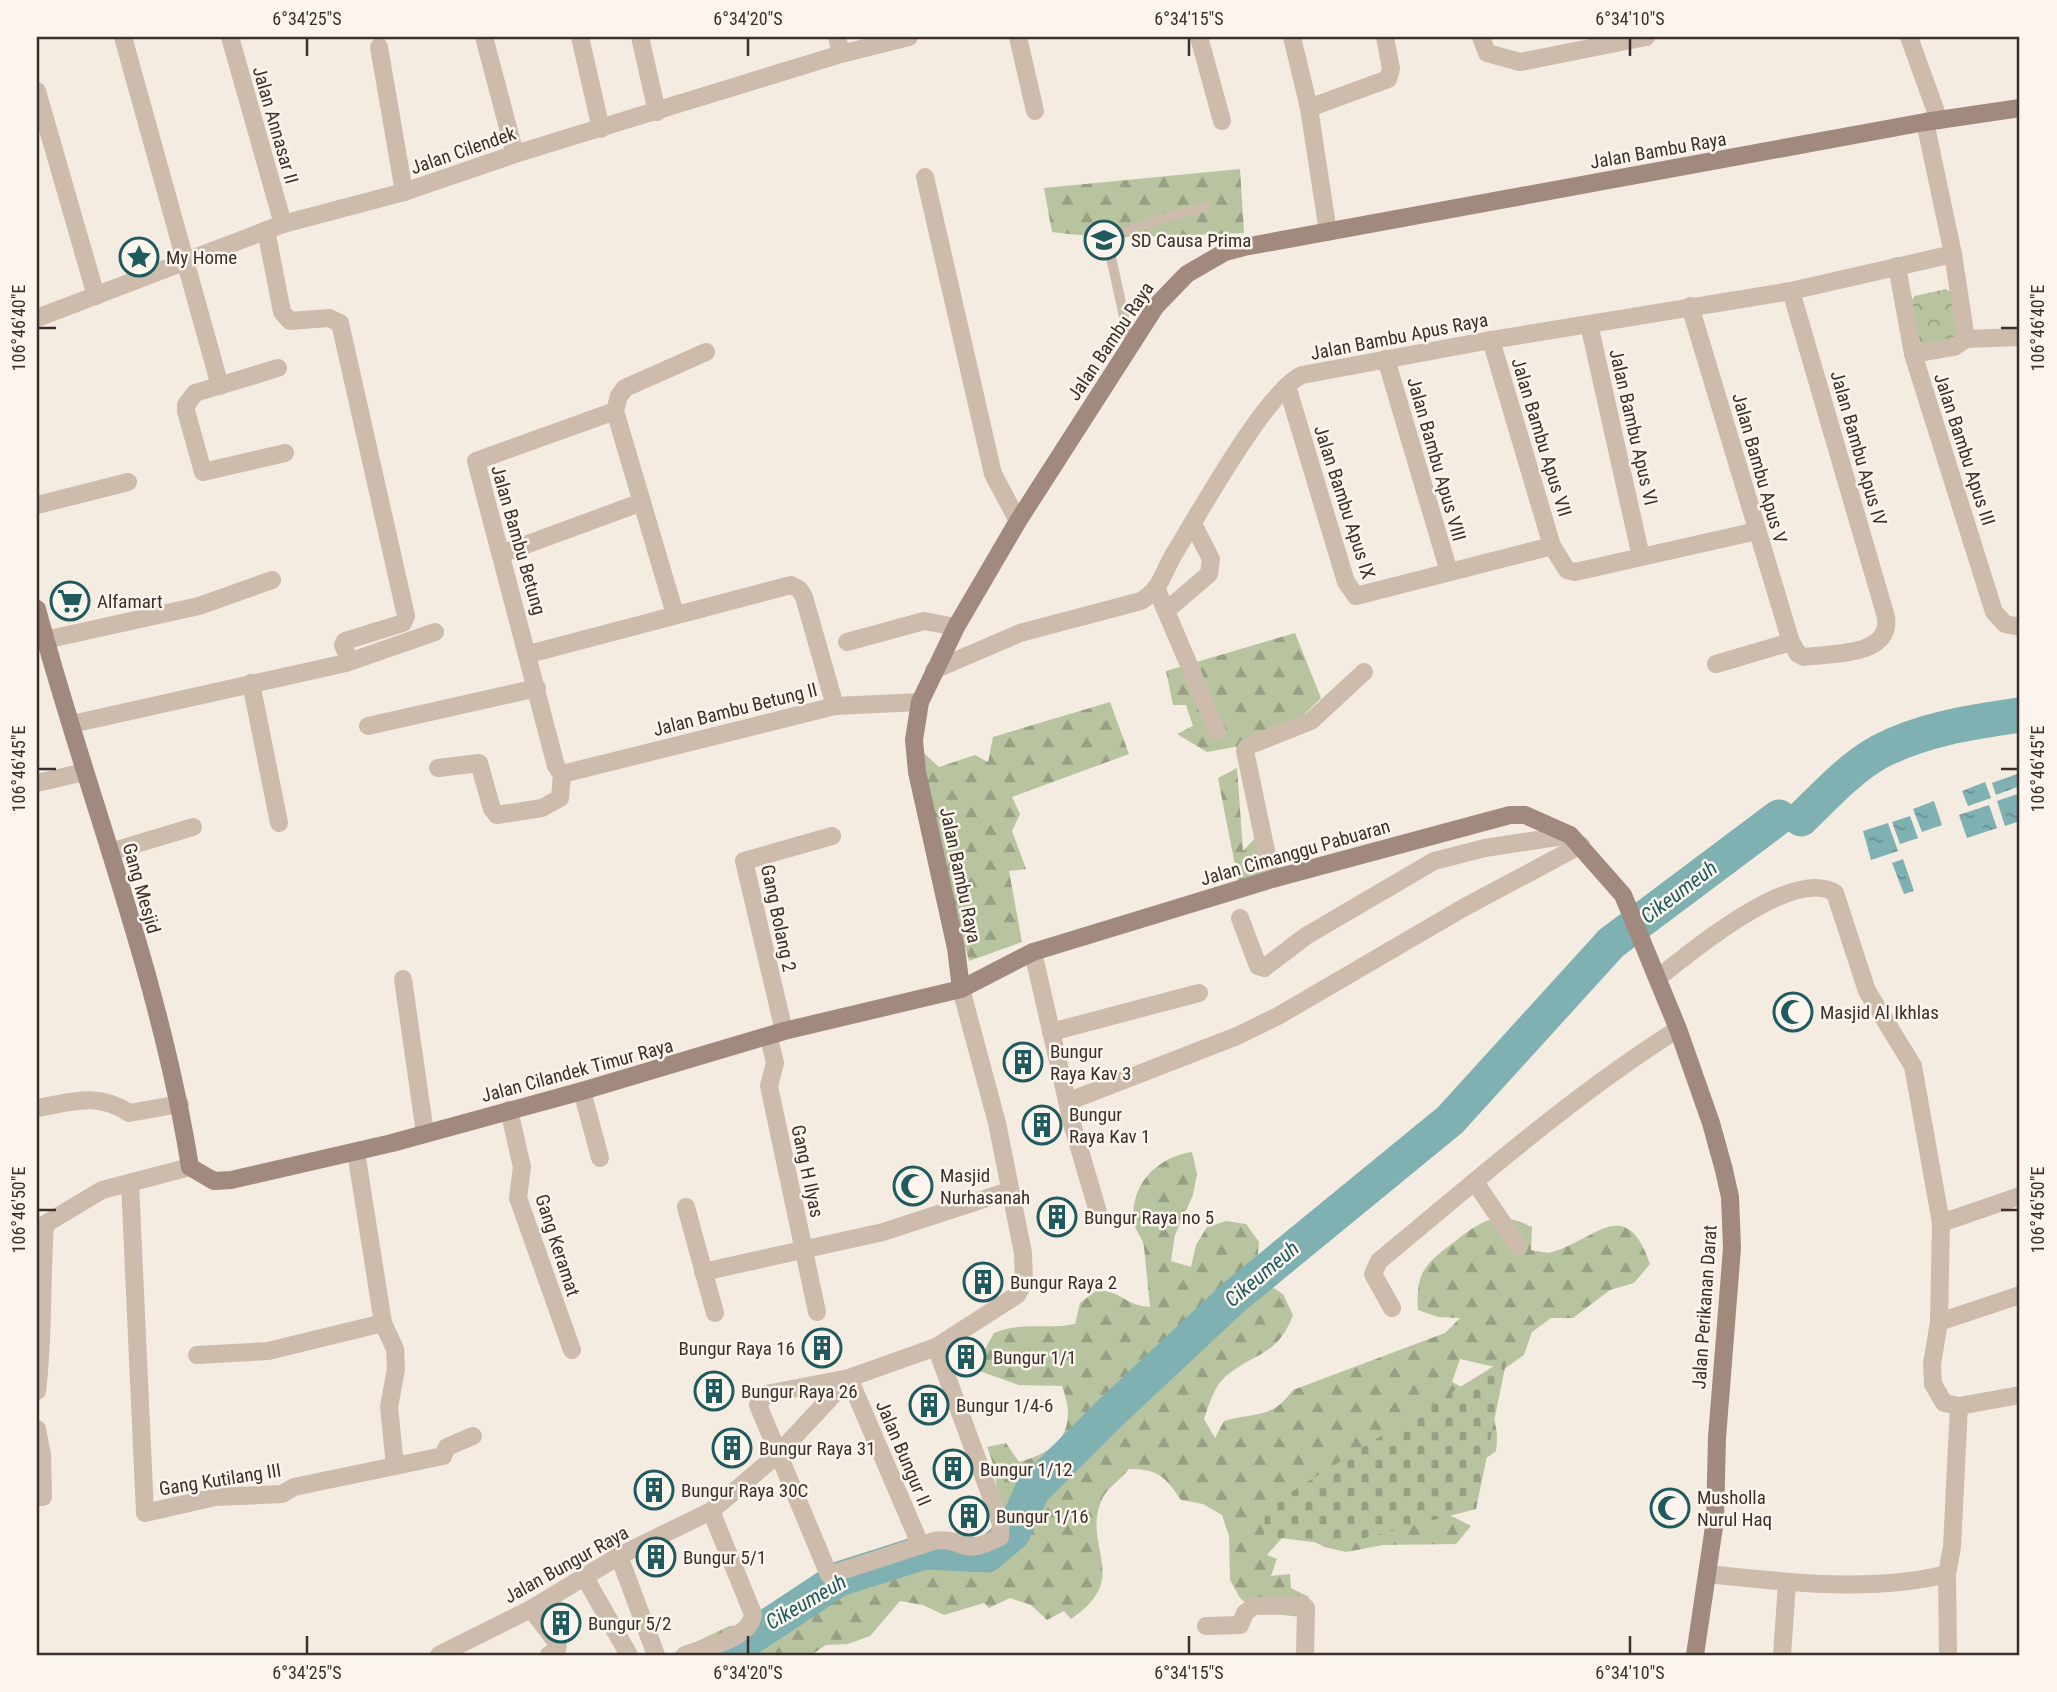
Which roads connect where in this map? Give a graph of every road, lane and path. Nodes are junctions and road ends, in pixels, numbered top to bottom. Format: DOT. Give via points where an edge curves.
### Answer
graph roads {
  1 [pos="123,37"];
  2 [pos="230,37"];
  3 [pos="484,37"];
  4 [pos="580,37"];
  5 [pos="640,37"];
  6 [pos="909,37"];
  7 [pos="1018,37"];
  8 [pos="1199,37"];
  9 [pos="1292,37"];
  10 [pos="1385,37"];
  11 [pos="1481,37"];
  12 [pos="1646,37"];
  13 [pos="1909,37"];
  14 [pos="1590,42"];
  15 [pos="839,45"];
  16 [pos="379,47"];
  17 [pos="37,91"];
  18 [pos="1309,108"];
  19 [pos="2020,108"];
  20 [pos="1035,111"];
  21 [pos="657,112"];
  22 [pos="1222,121"];
  23 [pos="1932,121"];
  24 [pos="601,129"];
  25 [pos="515,154"];
  26 [pos="925,177"];
  27 [pos="404,192"];
  28 [pos="1205,207"];
  29 [pos="274,227"];
  30 [pos="1328,232"];
  31 [pos="1953,254"];
  32 [pos="185,262"];
  33 [pos="1897,266"];
  34 [pos="1791,291"];
  35 [pos="96,296"];
  36 [pos="1690,306"];
  37 [pos="37,318"];
  38 [pos="1589,324"];
  39 [pos="2020,337"];
  40 [pos="1966,339"];
  41 [pos="1491,340"];
  42 [pos="1130,344"];
  43 [pos="706,352"];
  44 [pos="1913,354"];
  45 [pos="1386,359"];
  46 [pos="278,368"];
  47 [pos="220,386"];
  48 [pos="1287,386"];
  49 [pos="615,411"];
  50 [pos="285,453"];
  51 [pos="128,482"];
  52 [pos="642,502"];
  53 [pos="37,505"];
  54 [pos="1018,521"];
  55 [pos="1193,524"];
  56 [pos="1756,531"];
  57 [pos="1552,546"];
  58 [pos="501,554"];
  59 [pos="1641,557"];
  60 [pos="1449,572"];
  61 [pos="272,580"];
  62 [pos="1157,590"];
  63 [pos="37,609"];
  64 [pos="1167,610"];
  65 [pos="675,614"];
  66 [pos="956,627"];
  67 [pos="2020,627"];
  68 [pos="435,632"];
  69 [pos="45,640"];
  70 [pos="847,642"];
  71 [pos="1791,642"];
  72 [pos="528,654"];
  73 [pos="350,661"];
  74 [pos="1716,664"];
  75 [pos="934,670"];
  76 [pos="1364,672"];
  77 [pos="251,683"];
  78 [pos="537,688"];
  79 [pos="920,702"];
  80 [pos="835,706"];
  81 [pos="72,724"];
  82 [pos="368,726"];
  83 [pos="1217,731"];
  84 [pos="438,768"];
  85 [pos="84,772"];
  86 [pos="562,774"];
  87 [pos="37,783"];
  88 [pos="279,823"];
  89 [pos="193,827"];
  90 [pos="832,836"];
  91 [pos="1576,840"];
  92 [pos="110,852"];
  93 [pos="1272,879"];
  94 [pos="1623,895"];
  95 [pos="1240,918"];
  96 [pos="1032,952"];
  97 [pos="1658,978"];
  98 [pos="403,979"];
  99 [pos="961,989"];
  100 [pos="1199,993"];
  101 [pos="1678,1029"];
  102 [pos="1051,1032"];
  103 [pos="776,1034"];
  104 [pos="582,1091"];
  105 [pos="1067,1102"];
  106 [pos="180,1104"];
  107 [pos="37,1108"];
  108 [pos="509,1110"];
  109 [pos="425,1133"];
  110 [pos="356,1152"];
  111 [pos="600,1158"];
  112 [pos="197,1171"];
  113 [pos="1475,1182"];
  114 [pos="130,1183"];
  115 [pos="1009,1191"];
  116 [pos="2020,1196"];
  117 [pos="686,1208"];
  118 [pos="1098,1212"];
  119 [pos="1941,1223"];
  120 [pos="41,1227"];
  121 [pos="1519,1247"];
  122 [pos="803,1251"];
  123 [pos="703,1272"];
  124 [pos="2020,1295"];
  125 [pos="1392,1308"];
  126 [pos="817,1312"];
  127 [pos="715,1313"];
  128 [pos="40,1319"];
  129 [pos="1938,1322"];
  130 [pos="383,1323"];
  131 [pos="936,1347"];
  132 [pos="572,1350"];
  133 [pos="197,1354"];
  134 [pos="849,1378"];
  135 [pos="37,1391"];
  136 [pos="2018,1394"];
  137 [pos="1959,1406"];
  138 [pos="37,1429"];
  139 [pos="473,1436"];
  140 [pos="777,1455"];
  141 [pos="395,1466"];
  142 [pos="37,1497"];
  143 [pos="710,1511"];
  144 [pos="920,1544"];
  145 [pos="619,1556"];
  146 [pos="1707,1574"];
  147 [pos="1947,1574"];
  148 [pos="583,1576"];
  149 [pos="1787,1583"];
  150 [pos="531,1609"];
  151 [pos="1206,1626"];
  152 [pos="553,1653"];
  153 [pos="439,1655"];
  154 [pos="629,1655"];
  155 [pos="656,1655"];
  156 [pos="685,1655"];
  157 [pos="1305,1655"];
  158 [pos="1695,1655"];
  159 [pos="1782,1655"];
  160 [pos="1948,1655"];
  1 -- 32 [label="street"];
  2 -- 29 [label="street, Jalan Annasar II"];
  3 -- 25 [label="street"];
  4 -- 24 [label="street"];
  5 -- 21 [label="street"];
  6 -- 15 [label="street, Jalan Cilendek"];
  7 -- 20 [label="street"];
  8 -- 22 [label="street"];
  9 -- 18 [label="street"];
  10 -- 18 [label="street" via="1391,69 1388,79"];
  11 -- 14 [label="street" via="1487,53 1520,62"];
  12 -- 14 [label="street"];
  13 -- 23 [label="street"];
  15 -- 21 [label="street, Jalan Cilendek"];
  16 -- 27 [label="street"];
  17 -- 35 [label="street"];
  18 -- 30 [label="street"];
  19 -- 23 [label="street, Jalan Bambu Raya"];
  21 -- 24 [label="street, Jalan Cilendek"];
  23 -- 30 [label="street, Jalan Bambu Raya"];
  23 -- 31 [label="street"];
  24 -- 25 [label="street, Jalan Cilendek"];
  25 -- 27 [label="street, Jalan Cilendek"];
  26 -- 54 [label="street" via="993,474"];
  27 -- 29 [label="street, Jalan Cilendek"];
  28 -- 42 [label="lane" via="1107,239"];
  29 -- 32 [label="street, Jalan Cilendek"];
  29 -- 73 [label="street, Jalan Annasar II" via="282,312 290,321 329,318 340,323 406,616 402,623 345,641"];
  30 -- 42 [label="street, Jalan Bambu Raya" via="1235,249 1205,261 1169,289"];
  31 -- 33 [label="street, Jalan Bambu Apus Raya"];
  31 -- 40 [label="street"];
  32 -- 35 [label="street, Jalan Cilendek"];
  32 -- 47 [label="street"];
  33 -- 34 [label="street, Jalan Bambu Apus Raya"];
  33 -- 44 [label="street, Jalan Bambu Apus III"];
  34 -- 36 [label="street, Jalan Bambu Apus Raya"];
  34 -- 71 [label="street, Jalan Bambu Apus IV" via="1886,617 1885,634 1868,648 1804,657"];
  35 -- 37 [label="street, Jalan Cilendek"];
  36 -- 38 [label="street, Jalan Bambu Apus Raya"];
  36 -- 56 [label="street, Jalan Bambu Apus V"];
  38 -- 41 [label="street, Jalan Bambu Apus Raya"];
  38 -- 59 [label="street, Jalan Bambu Apus VI"];
  39 -- 40 [label="street"];
  40 -- 44 [label="street" via="1954,347"];
  41 -- 45 [label="street, Jalan Bambu Apus Raya"];
  41 -- 57 [label="street, Jalan Bambu Apus VII"];
  42 -- 54 [label="street, Jalan Bambu Raya"];
  43 -- 49 [label="street" via="625,388"];
  44 -- 67 [label="street, Jalan Bambu Apus III" via="1994,612 2005,624"];
  45 -- 48 [label="street, Jalan Bambu Apus Raya" via="1302,376"];
  45 -- 60 [label="street, Jalan Bambu Apus VIII"];
  46 -- 47 [label="street"];
  47 -- 50 [label="street" via="195,393 186,405 203,472"];
  48 -- 55 [label="street" via="1232,459"];
  48 -- 60 [label="street, Jalan Bambu Apus IX" via="1349,590 1363,595"];
  49 -- 52 [label="street"];
  49 -- 58 [label="street, Jalan Bambu Betung" via="477,458"];
  51 -- 53 [label="street"];
  52 -- 58 [label="street"];
  52 -- 65 [label="street"];
  54 -- 66 [label="street, Jalan Bambu Raya"];
  55 -- 62 [label="street"];
  55 -- 64 [label="street" via="1211,559 1209,574"];
  56 -- 59 [label="street"];
  56 -- 71 [label="street, Jalan Bambu Apus V"];
  57 -- 59 [label="street" via="1561,564 1575,572"];
  57 -- 60 [label="street, Jalan Bambu Apus IX"];
  58 -- 72 [label="street, Jalan Bambu Betung"];
  61 -- 69 [label="street" via="199,606"];
  62 -- 64 [label="street"];
  62 -- 75 [label="street" via="1141,601 1003,639"];
  63 -- 69 [label="street, Gang Mesjid"];
  64 -- 83 [label="street"];
  65 -- 72 [label="street"];
  65 -- 80 [label="street" via="790,585 799,589"];
  66 -- 70 [label="street" via="924,621"];
  66 -- 75 [label="street, Jalan Bambu Raya"];
  68 -- 73 [label="street"];
  69 -- 81 [label="street, Gang Mesjid"];
  71 -- 74 [label="street"];
  72 -- 78 [label="street, Jalan Bambu Betung"];
  73 -- 77 [label="street"];
  75 -- 79 [label="street, Jalan Bambu Raya"];
  76 -- 93 [label="street" via="1311,721 1245,751"];
  77 -- 81 [label="street"];
  77 -- 88 [label="street"];
  78 -- 82 [label="street"];
  78 -- 86 [label="street, Jalan Bambu Betung" via="556,766"];
  79 -- 80 [label="street, Jalan Bambu Betung II"];
  79 -- 99 [label="street, Jalan Bambu Raya" via="914,740 917,772"];
  80 -- 86 [label="street, Jalan Bambu Betung II"];
  81 -- 85 [label="street, Gang Mesjid"];
  84 -- 86 [label="street" via="479,763 496,815 551,804 560,797"];
  85 -- 87 [label="street"];
  85 -- 92 [label="street, Gang Mesjid"];
  89 -- 92 [label="street"];
  90 -- 103 [label="street, Gang Bolang 2" via="744,861"];
  91 -- 93 [label="street, Jalan Cimanggu Pabuaran" via="1525,815 1510,815"];
  91 -- 94 [label="street, Jalan Cimanggu Pabuaran"];
  91 -- 95 [label="street" via="1485,848 1434,861 1306,936 1264,968 1258,967"];
  91 -- 105 [label="street" via="1278,1016"];
  92 -- 106 [label="street, Gang Mesjid"];
  93 -- 96 [label="street, Jalan Cimanggu Pabuaran"];
  94 -- 97 [label="street, Jalan Perikanan Darat"];
  96 -- 99 [label="street, Jalan Cimanggu Pabuaran"];
  96 -- 102 [label="street"];
  97 -- 101 [label="street, Jalan Perikanan Darat"];
  97 -- 119 [label="street" via="1752,908 1808,890 1835,893 1867,991 1913,1066"];
  98 -- 109 [label="street"];
  99 -- 103 [label="street, Jalan Cilandek Timur Raya"];
  99 -- 115 [label="street, Jalan Bungur Raya" via="997,1123"];
  100 -- 102 [label="street"];
  101 -- 113 [label="street" via="1638,1054"];
  101 -- 146 [label="street, Jalan Perikanan Darat" via="1712,1123 1731,1219 1715,1520"];
  102 -- 105 [label="street"];
  103 -- 104 [label="street, Jalan Cilandek Timur Raya"];
  103 -- 122 [label="street, Gang H Ilyas" via="769,1087"];
  104 -- 108 [label="street, Jalan Cilandek Timur Raya"];
  104 -- 111 [label="street"];
  105 -- 118 [label="street"];
  106 -- 107 [label="street" via="130,1113 102,1100"];
  106 -- 112 [label="street, Gang Mesjid"];
  108 -- 109 [label="street, Jalan Cilandek Timur Raya"];
  108 -- 132 [label="street, Gang Keramat" via="522,1167 518,1198"];
  109 -- 110 [label="street, Jalan Cilandek Timur Raya"];
  110 -- 112 [label="street, Jalan Cilandek Timur Raya" via="231,1181 214,1181"];
  110 -- 130 [label="street"];
  112 -- 114 [label="street"];
  113 -- 121 [label="street"];
  113 -- 125 [label="street" via="1374,1267 1373,1275"];
  114 -- 120 [label="street" via="89,1196"];
  114 -- 141 [label="street, Gang Kutilang III" via="145,1513 215,1497 282,1494 294,1487"];
  115 -- 122 [label="street" via="883,1232"];
  115 -- 131 [label="street, Jalan Bungur Raya" via="1023,1253 1024,1283 1003,1306"];
  116 -- 119 [label="street"];
  117 -- 123 [label="street"];
  119 -- 129 [label="street"];
  120 -- 128 [label="street"];
  122 -- 123 [label="street"];
  122 -- 126 [label="street, Gang H Ilyas"];
  123 -- 127 [label="street"];
  124 -- 129 [label="street"];
  128 -- 135 [label="street"];
  129 -- 137 [label="street" via="1933,1384 1944,1403"];
  130 -- 133 [label="street" via="268,1351"];
  130 -- 141 [label="street" via="395,1349 397,1369 389,1407"];
  131 -- 134 [label="street, Jalan Bungur Raya"];
  131 -- 144 [label="street" via="1001,1524 1000,1537 977,1549 965,1549 945,1539"];
  134 -- 140 [label="street, Jalan Bungur Raya"];
  134 -- 140 [label="street, Jalan Bungur Raya" via="766,1394 759,1400"];
  134 -- 144 [label="street, Jalan Bungur II"];
  136 -- 137 [label="street"];
  137 -- 147 [label="street"];
  138 -- 142 [label="street" via="43,1497"];
  139 -- 141 [label="street" via="447,1447 443,1456"];
  140 -- 143 [label="street, Jalan Bungur Raya"];
  140 -- 144 [label="street" via="829,1575"];
  143 -- 145 [label="street, Jalan Bungur Raya"];
  143 -- 156 [label="street" via="753,1614 752,1622 744,1632"];
  145 -- 148 [label="street, Jalan Bungur Raya"];
  145 -- 155 [label="street"];
  146 -- 149 [label="street"];
  146 -- 158 [label="street, Jalan Perikanan Darat"];
  147 -- 149 [label="street" via="1927,1579"];
  147 -- 160 [label="street"];
  148 -- 150 [label="street, Jalan Bungur Raya"];
  148 -- 154 [label="street"];
  149 -- 159 [label="street"];
  150 -- 152 [label="street" via="558,1644"];
  150 -- 153 [label="street, Jalan Bungur Raya"];
  151 -- 157 [label="street" via="1240,1625 1250,1608 1259,1605 1303,1605"];
}
